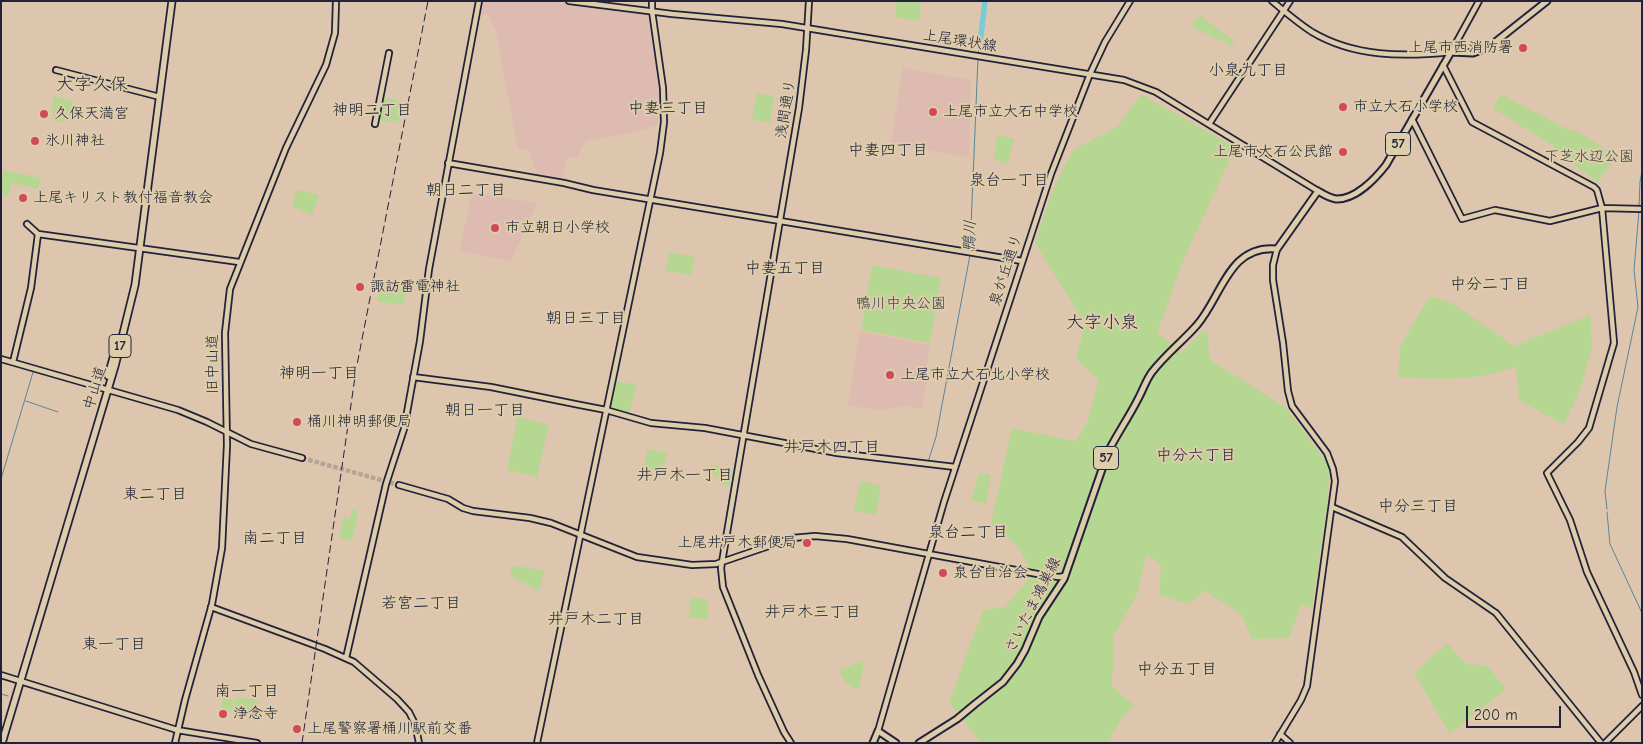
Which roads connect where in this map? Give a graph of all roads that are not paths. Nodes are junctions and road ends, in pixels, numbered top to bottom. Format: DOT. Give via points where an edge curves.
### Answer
graph roads {
  1 [pos="170,1"];
  2 [pos="336,1"];
  3 [pos="479,1"];
  4 [pos="569,1"];
  5 [pos="652,1"];
  6 [pos="810,1"];
  7 [pos="1130,1"];
  8 [pos="1272,1"];
  9 [pos="1290,1"];
  10 [pos="1480,1"];
  11 [pos="1547,1"];
  12 [pos="652,11"];
  13 [pos="1284,11"];
  14 [pos="808,28"];
  15 [pos="1451,52"];
  16 [pos="389,53"];
  17 [pos="1443,65"];
  18 [pos="56,70"];
  19 [pos="1090,74"];
  20 [pos="156,96"];
  21 [pos="1412,119"];
  22 [pos="375,124"];
  23 [pos="1209,124"];
  24 [pos="448,163"];
  25 [pos="1318,191"];
  26 [pos="651,198"];
  27 [pos="1602,208"];
  28 [pos="1642,209"];
  29 [pos="780,220"];
  30 [pos="27,224"];
  31 [pos="38,234"];
  32 [pos="139,247"];
  33 [pos="1277,248"];
  34 [pos="1022,260"];
  35 [pos="239,262"];
  36 [pos="1,359"];
  37 [pos="13,362"];
  38 [pos="413,377"];
  39 [pos="105,389"];
  40 [pos="606,410"];
  41 [pos="226,432"];
  42 [pos="744,436"];
  43 [pos="302,458"];
  44 [pos="955,467"];
  45 [pos="399,485"];
  46 [pos="1332,506"];
  47 [pos="580,535"];
  48 [pos="928,555"];
  49 [pos="722,562"];
  50 [pos="1065,576"];
  51 [pos="211,607"];
  52 [pos="346,658"];
  53 [pos="1,675"];
  54 [pos="18,680"];
  55 [pos="1642,696"];
  56 [pos="1642,706"];
  57 [pos="177,730"];
  58 [pos="1,731"];
  59 [pos="878,731"];
  60 [pos="1280,734"];
  61 [pos="2,743"];
  62 [pos="175,743"];
  63 [pos="257,743"];
  64 [pos="419,743"];
  65 [pos="537,743"];
  66 [pos="791,743"];
  67 [pos="873,743"];
  68 [pos="896,743"];
  69 [pos="919,743"];
  70 [pos="1275,743"];
  71 [pos="1290,743"];
  72 [pos="1601,743"];
  73 [pos="1605,743"];
  1 -- 20 [label="highway, 中山道 / 17"];
  1 -- 32 [label="highway, 中山道 / 17"];
  2 -- 35 [label="street, 旧中山道" via="335,33 326,65 286,148"];
  3 -- 24 [label="street"];
  4 -- 12 [label="street, 上尾環状線"];
  5 -- 12 [label="street"];
  6 -- 14 [label="street, 浅間通り"];
  7 -- 19 [label="street, 泉が丘通り"];
  8 -- 13 [label="street"];
  9 -- 13 [label="street"];
  10 -- 15 [label="street"];
  11 -- 15 [label="main road" via="1489,47 1473,53"];
  12 -- 14 [label="street, 上尾環状線"];
  12 -- 26 [label="street" via="664,101 660,153"];
  13 -- 15 [label="street" via="1314,33 1352,48 1388,55"];
  13 -- 23 [label="street"];
  14 -- 19 [label="street, 上尾環状線"];
  14 -- 29 [label="street, 浅間通り" via="799,108"];
  15 -- 17 [label="main road, 57"];
  16 -- 22 [label="street"];
  17 -- 21 [label="main road, 57"];
  17 -- 27 [label="street" via="1472,122 1594,187"];
  18 -- 20 [label="street"];
  19 -- 23 [label="street, 上尾環状線" via="1146,87"];
  19 -- 34 [label="street, 泉が丘通り"];
  20 -- 32 [label="highway, 中山道 / 17"];
  21 -- 25 [label="main road, 57" via="1386,165 1363,187 1343,198 1330,198"];
  21 -- 27 [label="street" via="1462,219 1495,210 1553,220"];
  23 -- 25 [label="street, 上尾環状線"];
  24 -- 26 [label="street"];
  24 -- 38 [label="street"];
  25 -- 33 [label="main road"];
  26 -- 29 [label="street"];
  26 -- 40 [label="street"];
  27 -- 28 [label="street"];
  27 -- 55 [label="street" via="1614,343 1589,428 1547,473 1570,520 1587,572"];
  29 -- 34 [label="street"];
  29 -- 42 [label="street, 浅間通り"];
  30 -- 31 [label="street"];
  31 -- 32 [label="street"];
  31 -- 37 [label="street" via="31,288"];
  32 -- 35 [label="street"];
  32 -- 39 [label="highway, 中山道 / 17" via="130,310"];
  33 -- 46 [label="street" via="1272,280 1288,391 1292,406 1331,461 1335,482"];
  33 -- 50 [label="main road, さいたま鴻巣線 / 57" via="1255,250 1239,261 1198,324 1151,373 1108,452"];
  34 -- 44 [label="street, 泉が丘通り"];
  35 -- 41 [label="street, 旧中山道" via="226,313"];
  36 -- 37 [label="street"];
  37 -- 39 [label="street"];
  38 -- 40 [label="street" via="491,387"];
  38 -- 52 [label="street" via="404,429 386,484"];
  39 -- 41 [label="street" via="178,410"];
  39 -- 54 [label="highway, 中山道 / 17"];
  40 -- 42 [label="street" via="651,423 705,428"];
  40 -- 47 [label="street"];
  41 -- 43 [label="street" via="251,444"];
  41 -- 51 [label="street, 旧中山道" via="222,548"];
  42 -- 44 [label="street" via="838,454"];
  42 -- 49 [label="street, 浅間通り"];
  44 -- 48 [label="street, 泉が丘通り"];
  45 -- 47 [label="street" via="448,499 463,508 530,518"];
  46 -- 60 [label="street" via="1307,686"];
  46 -- 72 [label="street" via="1402,537 1445,578 1496,613"];
  47 -- 49 [label="street" via="637,557 701,566"];
  47 -- 65 [label="street"];
  48 -- 49 [label="street" via="815,536 792,538"];
  48 -- 50 [label="street" via="1059,578"];
  48 -- 59 [label="street, 泉が丘通り"];
  49 -- 66 [label="street, 浅間通り" via="723,587 758,675"];
  50 -- 69 [label="main road, さいたま鴻巣線 / 57" via="1039,617 1017,664 1003,682 957,719"];
  51 -- 52 [label="street"];
  51 -- 57 [label="street, 旧中山道"];
  52 -- 64 [label="street" via="403,705 409,712"];
  53 -- 54 [label="street"];
  54 -- 57 [label="street"];
  54 -- 58 [label="highway, 中山道 / 17"];
  54 -- 61 [label="highway, 中山道 / 17"];
  56 -- 73 [label="street"];
  57 -- 62 [label="street, 旧中山道"];
  57 -- 63 [label="street"];
  59 -- 67 [label="main road"];
  59 -- 68 [label="main road"];
  60 -- 70 [label="street"];
  60 -- 71 [label="street"];
}
